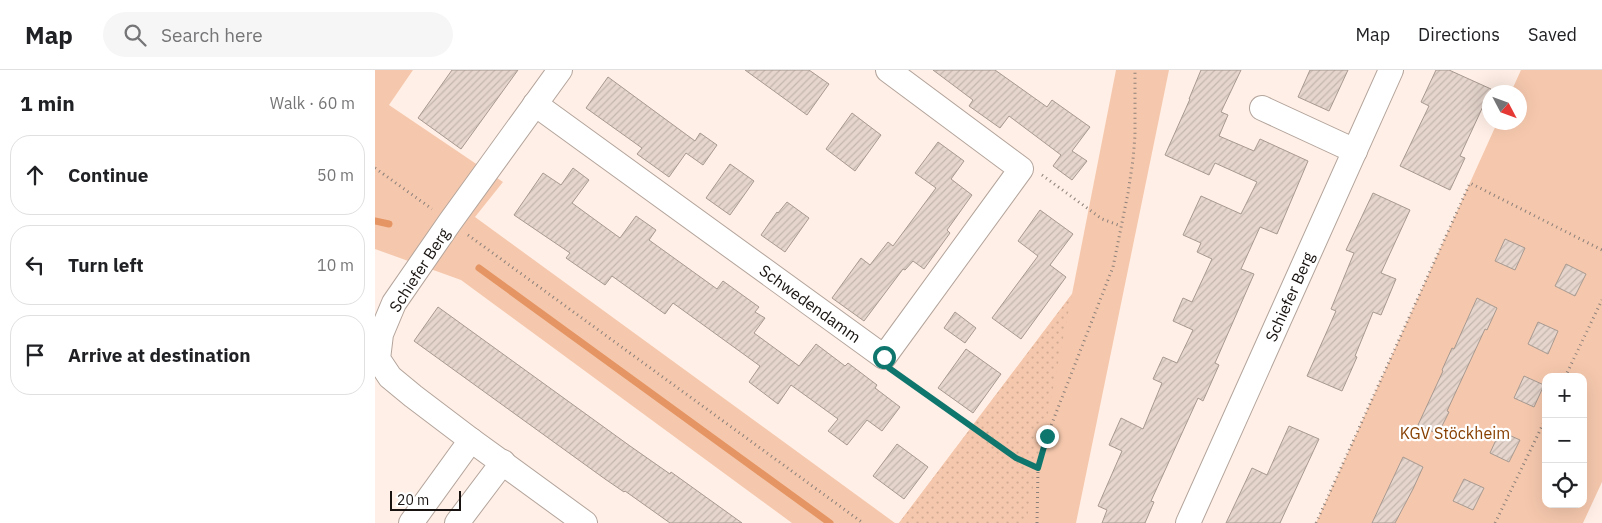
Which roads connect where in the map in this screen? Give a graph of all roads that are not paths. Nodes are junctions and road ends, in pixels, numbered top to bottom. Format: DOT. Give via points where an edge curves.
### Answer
graph roads {
  1 [pos="561,70"];
  2 [pos="888,70"];
  3 [pos="1391,70"];
  4 [pos="535,104"];
  5 [pos="1262,108"];
  6 [pos="1355,151"];
  7 [pos="471,440"];
  8 [pos="503,462"];
  9 [pos="411,523"];
  10 [pos="457,523"];
  11 [pos="585,523"];
  12 [pos="1187,523"];
  1 -- 4 [label="street, Schiefer Berg"];
  2 -- 4 [label="street, Schwedendamm" via="1021,169 884,357"];
  3 -- 6 [label="street, Schiefer Berg"];
  4 -- 7 [label="street, Schiefer Berg" via="394,303 381,334 378,359 390,377"];
  5 -- 6 [label="street"];
  6 -- 12 [label="street, Schiefer Berg"];
  7 -- 8 [label="street, Schiefer Berg"];
  7 -- 9 [label="street"];
  8 -- 10 [label="street"];
  8 -- 11 [label="street, Schiefer Berg"];
}
